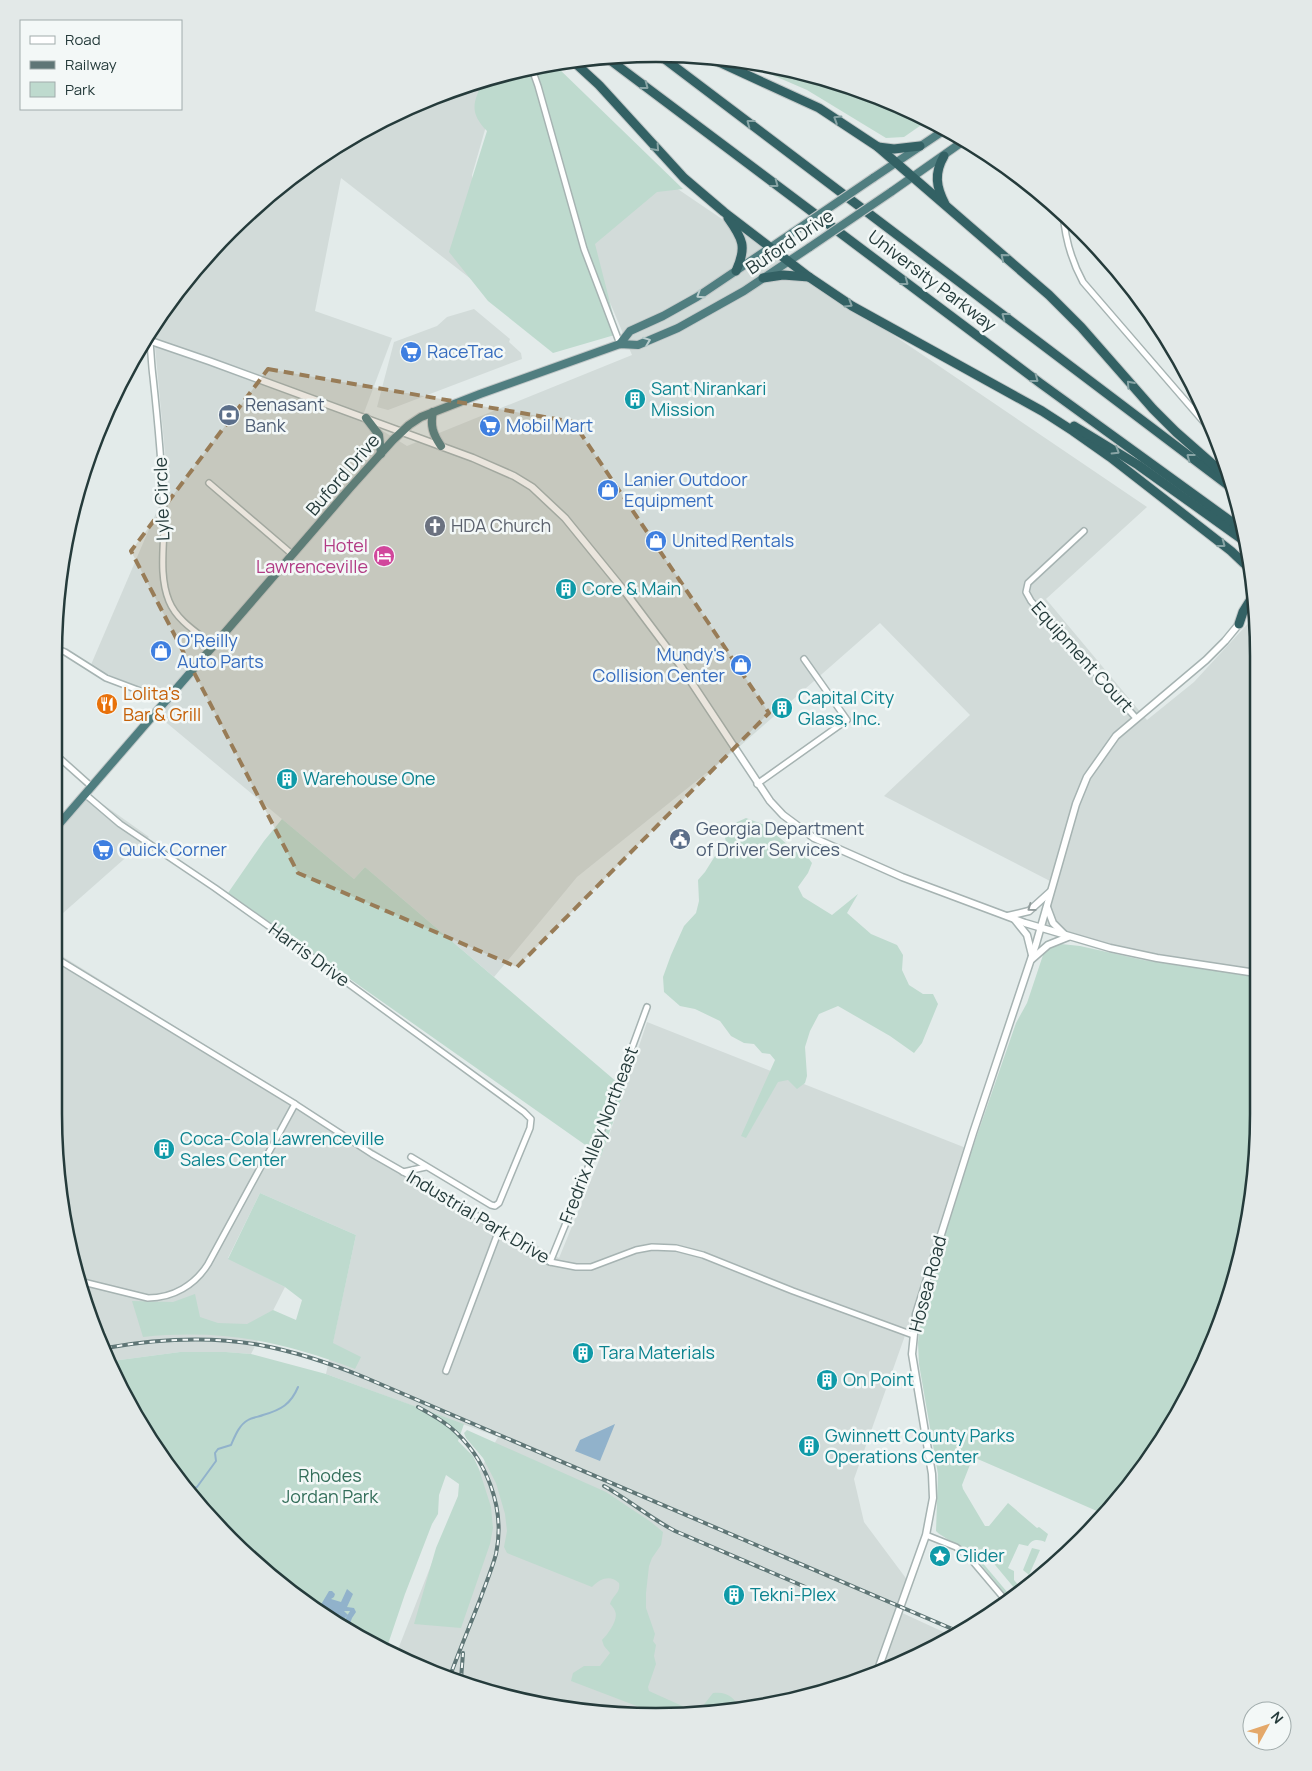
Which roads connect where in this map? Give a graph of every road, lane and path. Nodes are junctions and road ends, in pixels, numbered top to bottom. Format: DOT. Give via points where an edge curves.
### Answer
graph roads {
  1 [pos="671,63"];
  2 [pos="616,64"];
  3 [pos="580,68"];
  4 [pos="731,68"];
  5 [pos="534,75"];
  6 [pos="938,134"];
  7 [pos="958,145"];
  8 [pos="920,146"];
  9 [pos="878,147"];
  10 [pos="944,156"];
  11 [pos="894,163"];
  12 [pos="912,178"];
  13 [pos="948,209"];
  14 [pos="724,212"];
  15 [pos="1064,225"];
  16 [pos="770,247"];
  17 [pos="789,261"];
  18 [pos="736,271"];
  19 [pos="809,277"];
  20 [pos="763,278"];
  21 [pos="153,342"];
  22 [pos="620,344"];
  23 [pos="149,348"];
  24 [pos="1042,411"];
  25 [pos="433,412"];
  26 [pos="1197,415"];
  27 [pos="366,418"];
  28 [pos="402,432"];
  29 [pos="441,446"];
  30 [pos="380,454"];
  31 [pos="1220,470"];
  32 [pos="1223,481"];
  33 [pos="209,483"];
  34 [pos="1234,524"];
  35 [pos="1084,531"];
  36 [pos="1237,536"];
  37 [pos="293,554"];
  38 [pos="1241,561"];
  39 [pos="1247,606"];
  40 [pos="1239,624"];
  41 [pos="214,646"];
  42 [pos="62,651"];
  43 [pos="804,659"];
  44 [pos="167,701"];
  45 [pos="1136,718"];
  46 [pos="62,758"];
  47 [pos="757,784"];
  48 [pos="92,787"];
  49 [pos="86,795"];
  50 [pos="62,821"];
  51 [pos="1051,891"];
  52 [pos="1047,906"];
  53 [pos="1007,916"];
  54 [pos="1014,919"];
  55 [pos="1040,928"];
  56 [pos="1068,936"];
  57 [pos="1032,958"];
  58 [pos="62,962"];
  59 [pos="1250,972"];
  60 [pos="647,1008"];
  61 [pos="295,1104"];
  62 [pos="411,1158"];
  63 [pos="426,1167"];
  64 [pos="403,1172"];
  65 [pos="499,1230"];
  66 [pos="550,1262"];
  67 [pos="87,1284"];
  68 [pos="913,1335"];
  69 [pos="446,1371"];
  70 [pos="926,1535"];
  71 [pos="1002,1596"];
  72 [pos="880,1664"];
  32 -- 1 [label="highway, University Parkway, one-way"];
  2 -- 34 [label="highway, University Parkway, one-way" via="1040,383"];
  3 -- 14 [label="highway, one-way" via="684,178"];
  9 -- 4 [label="highway, one-way" via="819,108"];
  5 -- 22 [label="street" via="584,249"];
  6 -- 8 [label="highway, Buford Drive"];
  7 -- 10 [label="highway, Buford Drive"];
  8 -- 9 [label="highway"];
  8 -- 11 [label="highway, Buford Drive"];
  9 -- 11 [label="highway"];
  10 -- 12 [label="highway, Buford Drive"];
  10 -- 13 [label="highway" via="936,178"];
  11 -- 12 [label="highway"];
  11 -- 16 [label="highway, Buford Drive, bridge"];
  12 -- 13 [label="highway"];
  12 -- 17 [label="highway, Buford Drive, bridge"];
  31 -- 13 [label="highway, one-way" via="1153,409 1060,306"];
  14 -- 16 [label="highway"];
  14 -- 18 [label="highway" via="739,234 743,247"];
  15 -- 26 [label="street" via="1072,259 1083,282"];
  16 -- 17 [label="highway"];
  16 -- 18 [label="highway, Buford Drive"];
  17 -- 19 [label="highway"];
  17 -- 20 [label="highway, Buford Drive"];
  18 -- 22 [label="highway, Buford Drive, one-way" via="689,302 630,331"];
  19 -- 20 [label="highway" via="783,275"];
  19 -- 24 [label="highway, one-way" via="852,306"];
  22 -- 20 [label="highway, Buford Drive, one-way" via="638,345 674,330"];
  21 -- 27 [label="street"];
  22 -- 25 [label="highway, Buford Drive"];
  23 -- 41 [label="street, Lyle Circle" via="161,448 166,590 177,614"];
  24 -- 36 [label="highway, one-way" via="1130,460"];
  24 -- 38 [label="highway, one-way" via="1110,457"];
  25 -- 28 [label="highway, Buford Drive"];
  25 -- 29 [label="highway" via="431,427"];
  27 -- 28 [label="street"];
  27 -- 30 [label="highway" via="380,435"];
  28 -- 29 [label="street"];
  28 -- 30 [label="highway, Buford Drive"];
  29 -- 47 [label="street" via="514,476 553,505 680,665"];
  30 -- 37 [label="highway, Buford Drive"];
  33 -- 37 [label="street"];
  35 -- 45 [label="street, Equipment Court" via="1028,583 1026,592"];
  37 -- 41 [label="highway, Buford Drive"];
  39 -- 40 [label="highway"];
  40 -- 45 [label="street, Hosea Road" via="1206,660"];
  41 -- 44 [label="highway, Buford Drive"];
  42 -- 44 [label="street" via="106,678"];
  43 -- 47 [label="street" via="848,720"];
  44 -- 48 [label="highway, Buford Drive"];
  45 -- 51 [label="street, Hosea Road" via="1116,736 1087,776"];
  46 -- 48 [label="street"];
  47 -- 53 [label="street" via="783,816 814,838 902,877"];
  48 -- 49 [label="highway, Buford Drive"];
  49 -- 50 [label="highway, Buford Drive"];
  49 -- 63 [label="street, Harris Drive" via="120,824 301,949 531,1119 496,1206"];
  51 -- 52 [label="street, Hosea Road"];
  51 -- 53 [label="street, one-way" via="1029,911"];
  52 -- 55 [label="street, Hosea Road"];
  52 -- 56 [label="street" via="1053,923"];
  53 -- 54 [label="street"];
  54 -- 55 [label="street"];
  54 -- 57 [label="street" via="1027,935"];
  55 -- 56 [label="street"];
  55 -- 57 [label="street, Hosea Road"];
  56 -- 57 [label="street" via="1048,945"];
  56 -- 59 [label="street" via="1157,958"];
  57 -- 68 [label="street, Hosea Road" via="927,1277"];
  58 -- 61 [label="street, Industrial Park Drive"];
  60 -- 66 [label="street, Fredrix Alley Northeast"];
  61 -- 64 [label="street, Industrial Park Drive"];
  61 -- 67 [label="street" via="208,1264 191,1284 173,1294 148,1298"];
  62 -- 63 [label="street"];
  63 -- 64 [label="street"];
  64 -- 65 [label="street, Industrial Park Drive"];
  65 -- 66 [label="street, Industrial Park Drive"];
  65 -- 69 [label="street"];
  66 -- 68 [label="street, Industrial Park Drive" via="591,1267 652,1247 689,1251"];
  68 -- 70 [label="street, Hosea Road" via="912,1354 932,1474 933,1498"];
  70 -- 71 [label="street" via="956,1547 969,1557"];
  70 -- 72 [label="street, Hosea Road"];
}
